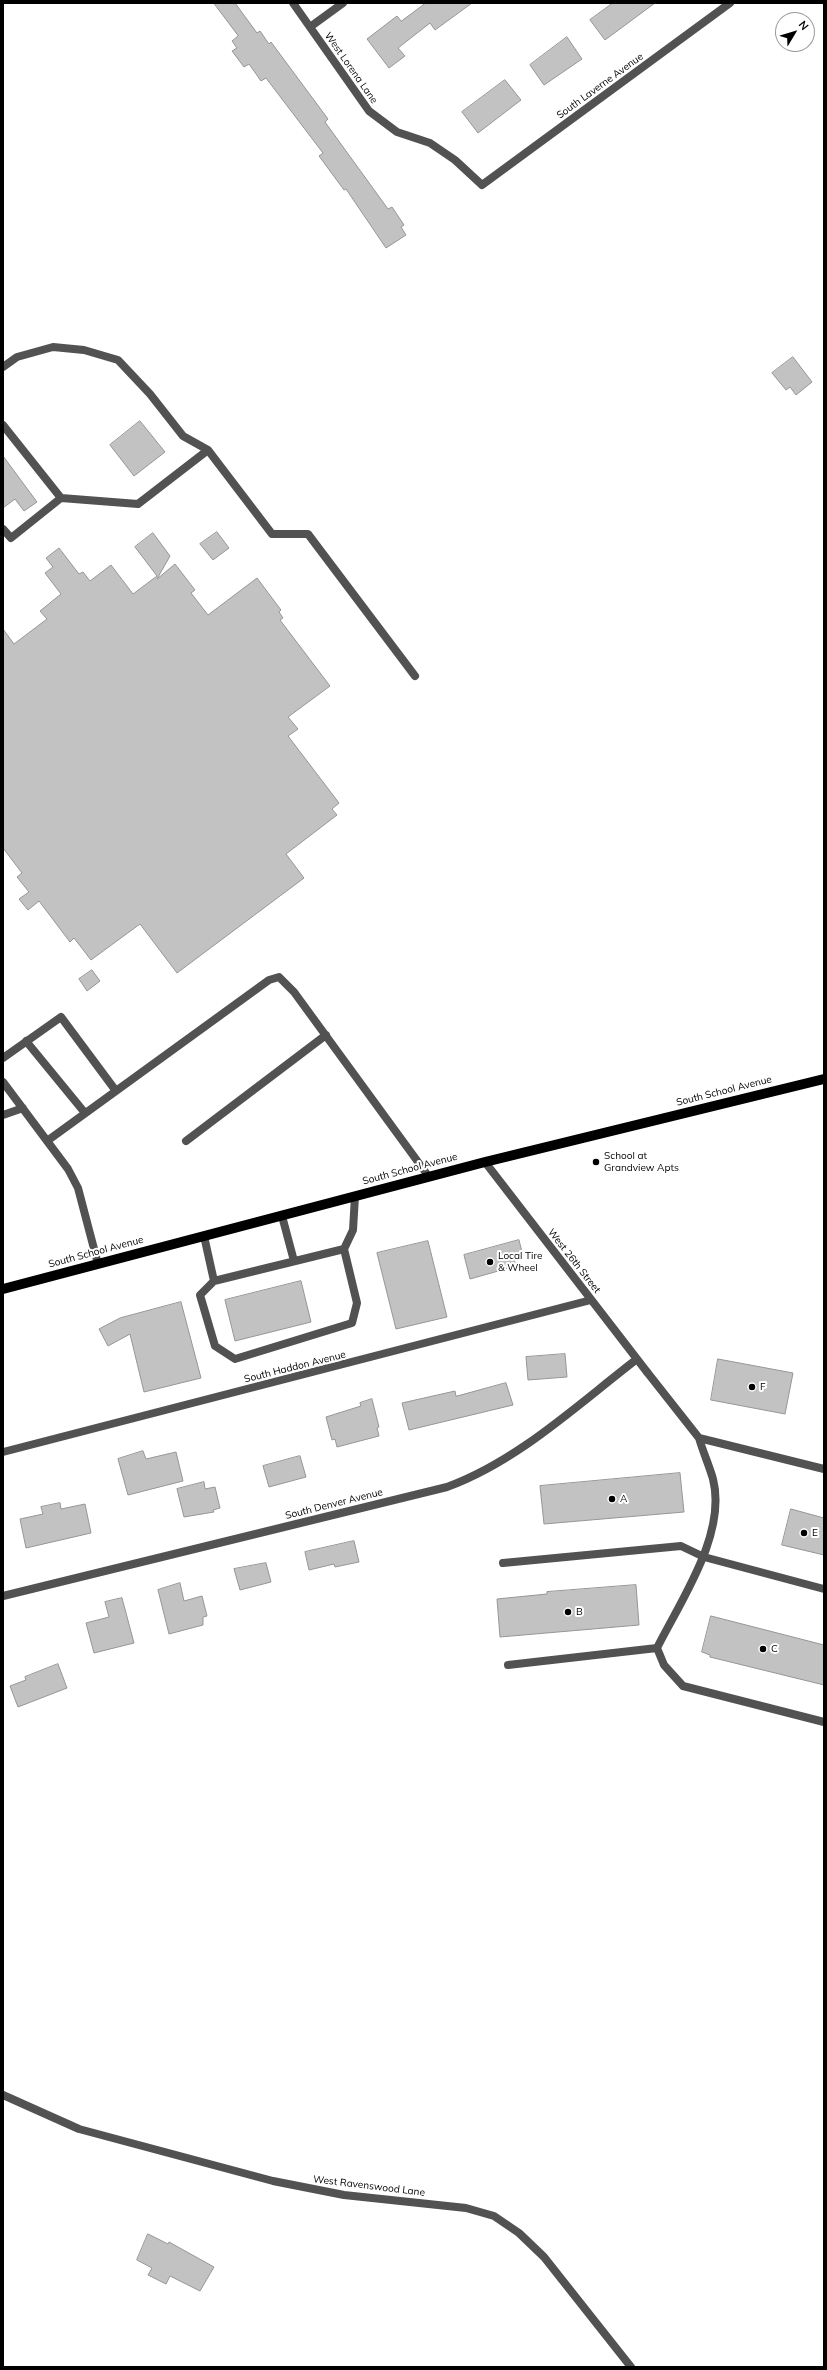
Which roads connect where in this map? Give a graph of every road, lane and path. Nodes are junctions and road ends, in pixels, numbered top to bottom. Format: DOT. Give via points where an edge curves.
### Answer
graph roads {
  1 [pos="293,3"];
  2 [pos="343,3"];
  3 [pos="730,3"];
  4 [pos="310,27"];
  5 [pos="482,185"];
  6 [pos="3,367"];
  7 [pos="3,425"];
  8 [pos="208,450"];
  9 [pos="61,498"];
  10 [pos="3,529"];
  11 [pos="415,676"];
  12 [pos="326,1035"];
  13 [pos="26,1041"];
  14 [pos="3,1058"];
  15 [pos="824,1079"];
  16 [pos="3,1082"];
  17 [pos="116,1090"];
  18 [pos="23,1108"];
  19 [pos="85,1113"];
  20 [pos="3,1115"];
  21 [pos="47,1141"];
  22 [pos="186,1141"];
  23 [pos="485,1162"];
  24 [pos="429,1176"];
  25 [pos="355,1196"];
  26 [pos="282,1216"];
  27 [pos="204,1236"];
  28 [pos="344,1249"];
  29 [pos="294,1260"];
  30 [pos="98,1264"];
  31 [pos="214,1280"];
  32 [pos="3,1289"];
  33 [pos="591,1300"];
  34 [pos="637,1359"];
  35 [pos="698,1438"];
  36 [pos="3,1452"];
  37 [pos="824,1469"];
  38 [pos="704,1557"];
  39 [pos="503,1562"];
  40 [pos="824,1589"];
  41 [pos="3,1596"];
  42 [pos="657,1648"];
  43 [pos="508,1665"];
  44 [pos="824,1722"];
  45 [pos="3,2095"];
  46 [pos="630,2367"];
  1 -- 4 [label="street, West Lorena Lane"];
  2 -- 4 [label="street"];
  3 -- 5 [label="street, South Laverne Avenue"];
  4 -- 5 [label="street, West Lorena Lane" via="369,111 396,132 430,143"];
  6 -- 8 [label="street" via="17,356 53,347 84,350 118,360 150,394 183,436"];
  7 -- 9 [label="street"];
  8 -- 9 [label="street" via="138,504"];
  8 -- 11 [label="street" via="272,534 308,534"];
  9 -- 10 [label="street" via="11,538"];
  12 -- 17 [label="street" via="285,981 274,977"];
  12 -- 22 [label="street"];
  12 -- 24 [label="street"];
  13 -- 14 [label="street"];
  13 -- 17 [label="street" via="61,1017"];
  13 -- 19 [label="street"];
  15 -- 23 [label="main road, South School Avenue"];
  16 -- 18 [label="street"];
  17 -- 19 [label="street"];
  18 -- 20 [label="street"];
  18 -- 21 [label="street"];
  19 -- 21 [label="street"];
  21 -- 30 [label="street" via="68,1169 78,1188"];
  23 -- 24 [label="main road, South School Avenue"];
  23 -- 33 [label="street, West 26th Street"];
  24 -- 25 [label="main road, South School Avenue"];
  25 -- 26 [label="main road, South School Avenue"];
  25 -- 28 [label="street" via="352,1230"];
  26 -- 27 [label="main road, South School Avenue"];
  26 -- 29 [label="street"];
  27 -- 30 [label="main road, South School Avenue"];
  27 -- 31 [label="street"];
  28 -- 29 [label="street"];
  28 -- 31 [label="street" via="357,1303 352,1324 235,1359 214,1346 202,1303 200,1295"];
  29 -- 31 [label="street"];
  30 -- 32 [label="main road, South School Avenue"];
  33 -- 34 [label="street, West 26th Street"];
  33 -- 36 [label="street, South Haddon Avenue"];
  34 -- 35 [label="street, West 26th Street"];
  34 -- 41 [label="street, South Denver Avenue" via="515,1452 470,1478 447,1487"];
  35 -- 37 [label="street"];
  35 -- 38 [label="street, West 26th Street" via="713,1480 714,1520"];
  38 -- 39 [label="street" via="681,1546"];
  38 -- 40 [label="street"];
  38 -- 42 [label="street, West 26th Street"];
  42 -- 43 [label="street"];
  42 -- 44 [label="street" via="664,1665 683,1686"];
  45 -- 46 [label="street, West Ravenswood Lane" via="79,2129 273,2182 344,2195 466,2208 494,2216 519,2233 544,2257"];
}
